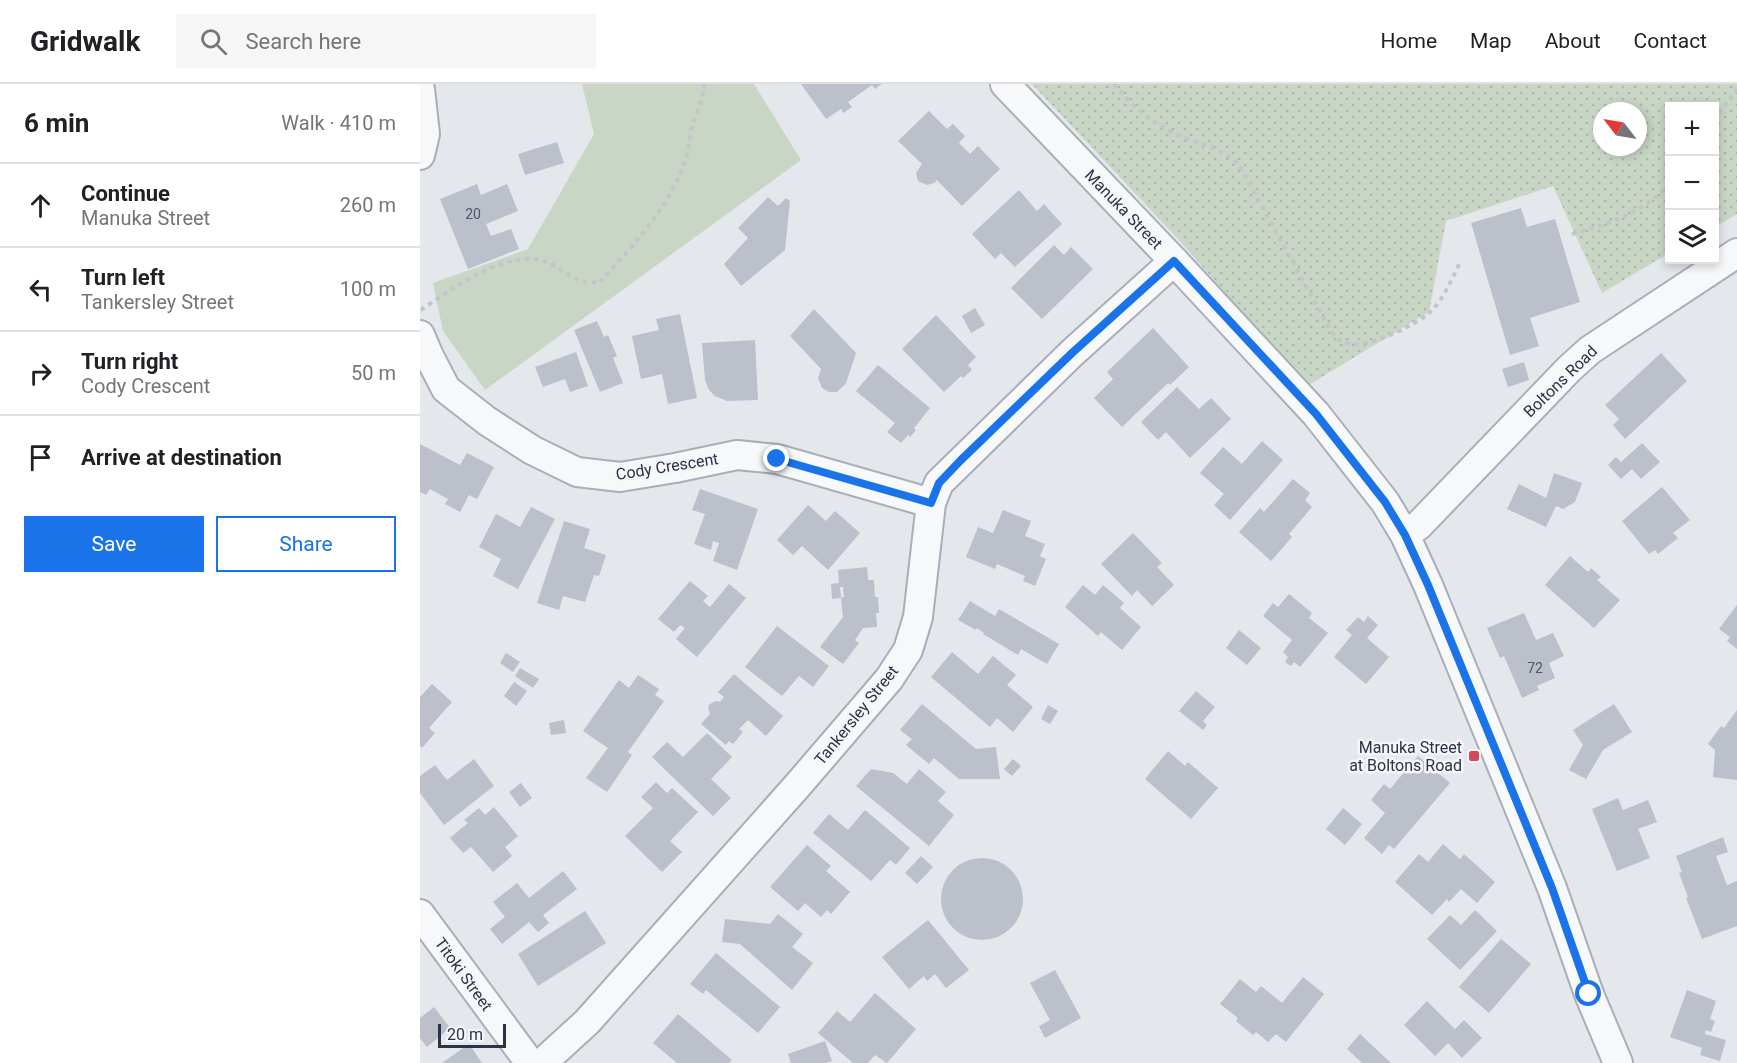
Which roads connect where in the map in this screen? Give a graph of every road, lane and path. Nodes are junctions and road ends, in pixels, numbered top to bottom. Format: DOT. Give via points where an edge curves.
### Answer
graph roads {
  1 [pos="704,84"];
  2 [pos="1005,84"];
  3 [pos="1114,84"];
  4 [pos="1737,88"];
  5 [pos="420,89"];
  6 [pos="1719,114"];
  7 [pos="420,155"];
  8 [pos="1665,189"];
  9 [pos="1572,234"];
  10 [pos="1737,253"];
  11 [pos="1174,261"];
  12 [pos="1460,263"];
  13 [pos="420,310"];
  14 [pos="420,334"];
  15 [pos="931,503"];
  16 [pos="1405,535"];
  17 [pos="420,914"];
  18 [pos="530,1063"];
  19 [pos="542,1063"];
  20 [pos="1618,1063"];
  1 -- 13 [label="path" via="688,152 674,186 660,210 599,283 578,280 544,261 524,258 490,268 460,283"];
  2 -- 11 [label="street, Manuka Street"];
  3 -- 12 [label="path" via="1156,124 1228,155 1239,165 1339,340 1347,344 1365,343 1425,317 1434,309"];
  4 -- 6 [label="path"];
  5 -- 7 [label="street" via="425,134"];
  8 -- 9 [label="path" via="1611,223"];
  10 -- 16 [label="street, Boltons Road" via="1590,350"];
  11 -- 15 [label="street, Tankersley Street" via="961,460 939,483"];
  11 -- 16 [label="street, Manuka Street" via="1316,414 1385,502"];
  14 -- 15 [label="street, Cody Crescent" via="446,389 523,444 577,472 620,477 737,455 777,459"];
  15 -- 19 [label="street, Tankersley Street" via="918,617 908,650 889,679 587,1022"];
  16 -- 20 [label="street, Manuka Street" via="1552,888"];
  17 -- 18 [label="street, Titoki Street"];
}
